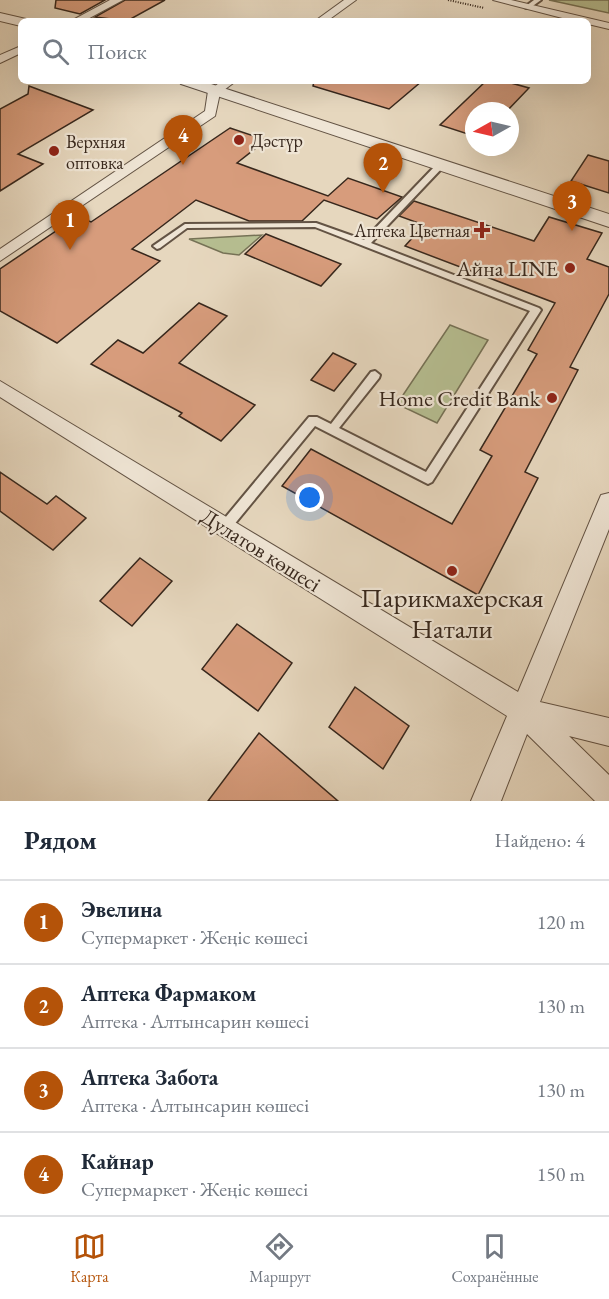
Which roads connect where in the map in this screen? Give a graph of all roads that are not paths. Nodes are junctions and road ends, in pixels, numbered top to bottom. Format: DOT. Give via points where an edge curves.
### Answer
graph roads {
  1 [pos="118,0"];
  2 [pos="351,0"];
  3 [pos="498,0"];
  4 [pos="538,0"];
  5 [pos="528,7"];
  6 [pos="0,17"];
  7 [pos="82,18"];
  8 [pos="324,18"];
  9 [pos="575,18"];
  10 [pos="18,21"];
  11 [pos="591,22"];
  12 [pos="609,26"];
  13 [pos="18,51"];
  14 [pos="0,60"];
  15 [pos="194,84"];
  16 [pos="226,84"];
  17 [pos="214,92"];
  18 [pos="440,166"];
  19 [pos="609,221"];
  20 [pos="365,244"];
  21 [pos="158,246"];
  22 [pos="0,256"];
  23 [pos="375,375"];
  24 [pos="0,388"];
  25 [pos="332,430"];
  26 [pos="609,502"];
  27 [pos="224,528"];
  28 [pos="524,711"];
  29 [pos="609,732"];
  30 [pos="609,795"];
  31 [pos="486,801"];
  1 -- 7 [label="street"];
  2 -- 8 [label="street"];
  3 -- 5 [label="street"];
  4 -- 5 [label="lane"];
  5 -- 9 [label="street"];
  6 -- 10 [label="street"];
  11 -- 12 [label="street"];
  13 -- 14 [label="street"];
  15 -- 17 [label="street"];
  16 -- 17 [label="street"];
  17 -- 18 [label="street"];
  17 -- 22 [label="street" via="211,113"];
  18 -- 19 [label="street"];
  18 -- 20 [label="lane"];
  20 -- 21 [label="lane" via="316,225 185,226"];
  20 -- 25 [label="lane" via="536,310 428,479"];
  23 -- 25 [label="lane"];
  24 -- 27 [label="street, Дулатов көшесі"];
  25 -- 27 [label="lane" via="313,420"];
  26 -- 28 [label="street"];
  27 -- 28 [label="street, Дулатов көшесі"];
  28 -- 29 [label="street, Дулатов көшесі"];
  28 -- 30 [label="street, Дулатов көшесі"];
  28 -- 31 [label="street"];
}
